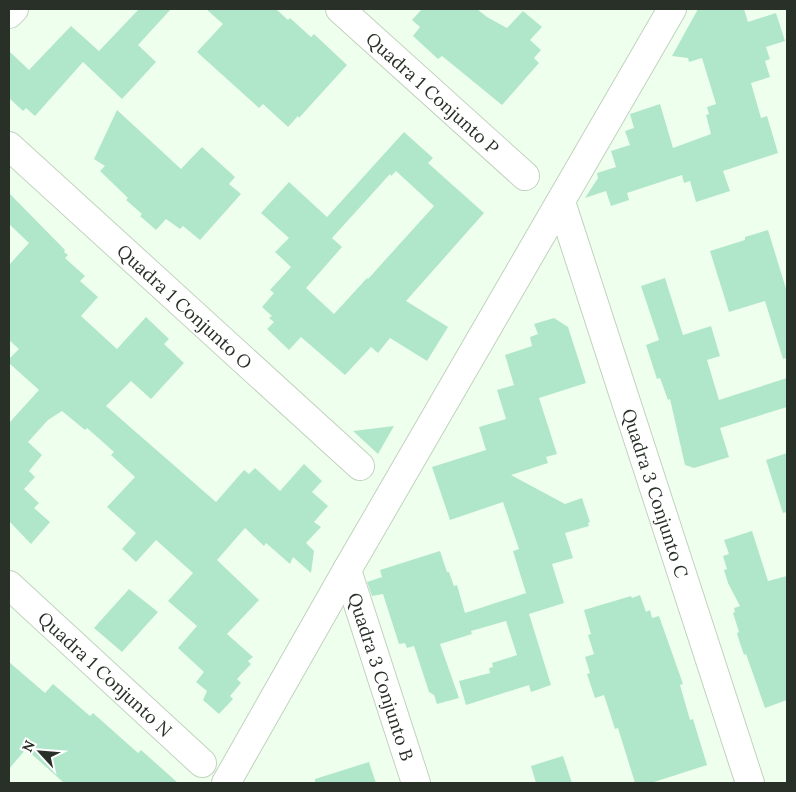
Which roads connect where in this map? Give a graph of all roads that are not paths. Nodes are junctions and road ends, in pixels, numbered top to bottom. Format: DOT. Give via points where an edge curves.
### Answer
graph roads {
  1 [pos="14,9"];
  2 [pos="340,9"];
  3 [pos="672,9"];
  4 [pos="9,14"];
  5 [pos="9,146"];
  6 [pos="525,176"];
  7 [pos="561,202"];
  8 [pos="360,466"];
  9 [pos="346,570"];
  10 [pos="9,585"];
  11 [pos="202,763"];
  12 [pos="226,783"];
  13 [pos="416,783"];
  14 [pos="750,783"];
  1 -- 4 [label="street"];
  2 -- 6 [label="street, Quadra 1 Conjunto P"];
  3 -- 7 [label="street"];
  5 -- 8 [label="street, Quadra 1 Conjunto O"];
  7 -- 9 [label="street"];
  7 -- 14 [label="street, Quadra 3 Conjunto C"];
  9 -- 12 [label="street"];
  9 -- 13 [label="street, Quadra 3 Conjunto B"];
  10 -- 11 [label="street, Quadra 1 Conjunto N"];
}
